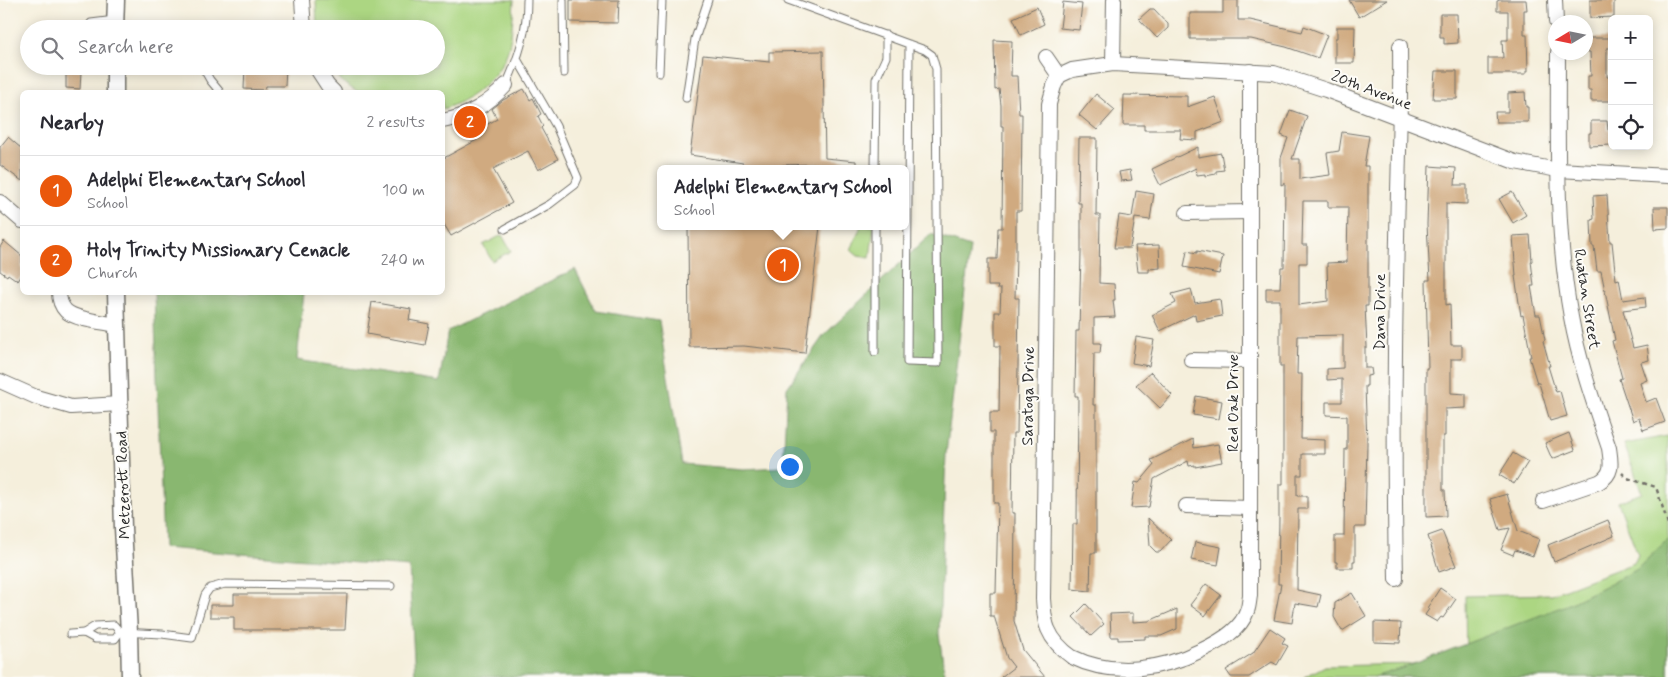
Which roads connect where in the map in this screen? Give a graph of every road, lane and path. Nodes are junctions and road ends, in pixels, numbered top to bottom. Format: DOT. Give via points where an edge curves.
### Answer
graph roads {
  1 [pos="116,0"];
  2 [pos="302,0"];
  3 [pos="527,0"];
  4 [pos="563,0"];
  5 [pos="662,0"];
  6 [pos="708,0"];
  7 [pos="788,0"];
  8 [pos="1114,0"];
  9 [pos="1556,0"];
  10 [pos="1556,15"];
  11 [pos="115,20"];
  12 [pos="303,20"];
  13 [pos="886,35"];
  14 [pos="910,44"];
  15 [pos="1400,46"];
  16 [pos="1046,57"];
  17 [pos="517,59"];
  18 [pos="1558,60"];
  19 [pos="1113,64"];
  20 [pos="1250,71"];
  21 [pos="564,73"];
  22 [pos="659,73"];
  23 [pos="115,75"];
  24 [pos="207,75"];
  25 [pos="321,75"];
  26 [pos="1059,76"];
  27 [pos="506,85"];
  28 [pos="115,90"];
  29 [pos="218,90"];
  30 [pos="332,90"];
  31 [pos="686,98"];
  32 [pos="1401,118"];
  33 [pos="445,120"];
  34 [pos="876,165"];
  35 [pos="909,165"];
  36 [pos="1558,170"];
  37 [pos="1668,176"];
  38 [pos="0,202"];
  39 [pos="1250,212"];
  40 [pos="1187,213"];
  41 [pos="20,219"];
  42 [pos="505,229"];
  43 [pos="875,230"];
  44 [pos="908,230"];
  45 [pos="58,295"];
  46 [pos="116,295"];
  47 [pos="117,324"];
  48 [pos="874,352"];
  49 [pos="1191,360"];
  50 [pos="1250,361"];
  51 [pos="0,381"];
  52 [pos="119,404"];
  53 [pos="1612,464"];
  54 [pos="1543,501"];
  55 [pos="1186,506"];
  56 [pos="1250,508"];
  57 [pos="1668,524"];
  58 [pos="1396,579"];
  59 [pos="391,586"];
  60 [pos="124,632"];
  61 [pos="84,633"];
  62 [pos="70,634"];
  63 [pos="1144,671"];
  64 [pos="130,677"];
  1 -- 11 [label="street"];
  2 -- 12 [label="street"];
  3 -- 17 [label="lane" via="525,35"];
  4 -- 21 [label="lane"];
  5 -- 22 [label="lane"];
  6 -- 31 [label="lane" via="695,39"];
  7 -- 13 [label="lane"];
  8 -- 19 [label="street"];
  9 -- 10 [label="street"];
  13 -- 14 [label="lane"];
  13 -- 34 [label="lane" via="886,57 876,79"];
  14 -- 35 [label="lane"];
  14 -- 44 [label="lane" via="932,56 936,69 938,363 907,362"];
  15 -- 32 [label="street, Dana Drive"];
  16 -- 26 [label="street"];
  17 -- 27 [label="lane"];
  17 -- 42 [label="lane" via="556,126 578,178 575,185 550,204"];
  18 -- 36 [label="street, Ruatan Street"];
  19 -- 20 [label="street, 20th Avenue"];
  19 -- 26 [label="street, 20th Avenue" via="1072,70"];
  20 -- 32 [label="street, 20th Avenue" via="1289,77"];
  20 -- 39 [label="street, Red Oak Drive"];
  23 -- 28 [label="street"];
  24 -- 29 [label="lane"];
  25 -- 30 [label="street"];
  26 -- 63 [label="street, Saratoga Drive" via="1049,104 1045,619 1056,642 1080,663 1114,673"];
  27 -- 33 [label="street" via="493,99 476,109"];
  32 -- 36 [label="street, 20th Avenue" via="1515,162"];
  32 -- 58 [label="street, Dana Drive" via="1397,239"];
  36 -- 37 [label="street, 20th Avenue"];
  36 -- 53 [label="street, Ruatan Street" via="1561,240 1571,317 1582,367"];
  38 -- 41 [label="street"];
  39 -- 40 [label="street"];
  39 -- 50 [label="street, Red Oak Drive"];
  43 -- 48 [label="lane"];
  45 -- 47 [label="street" via="66,311"];
  46 -- 47 [label="street, Metzerott Road"];
  47 -- 52 [label="street, Metzerott Road"];
  49 -- 50 [label="street"];
  50 -- 56 [label="street, Red Oak Drive"];
  51 -- 52 [label="street" via="36,397 71,407"];
  52 -- 60 [label="street, Metzerott Road"];
  53 -- 54 [label="street" via="1608,477 1600,482"];
  53 -- 57 [label="path" via="1627,478 1656,488"];
  55 -- 56 [label="street"];
  56 -- 63 [label="street, Red Oak Drive" via="1250,596 1247,612 1240,624 1216,643 1172,664"];
  59 -- 60 [label="lane" via="225,584 210,588 204,595 192,638"];
  60 -- 61 [label="lane" via="114,639 95,639"];
  60 -- 61 [label="lane" via="114,625 95,626"];
  60 -- 64 [label="street, Metzerott Road"];
  61 -- 62 [label="lane"];
}
